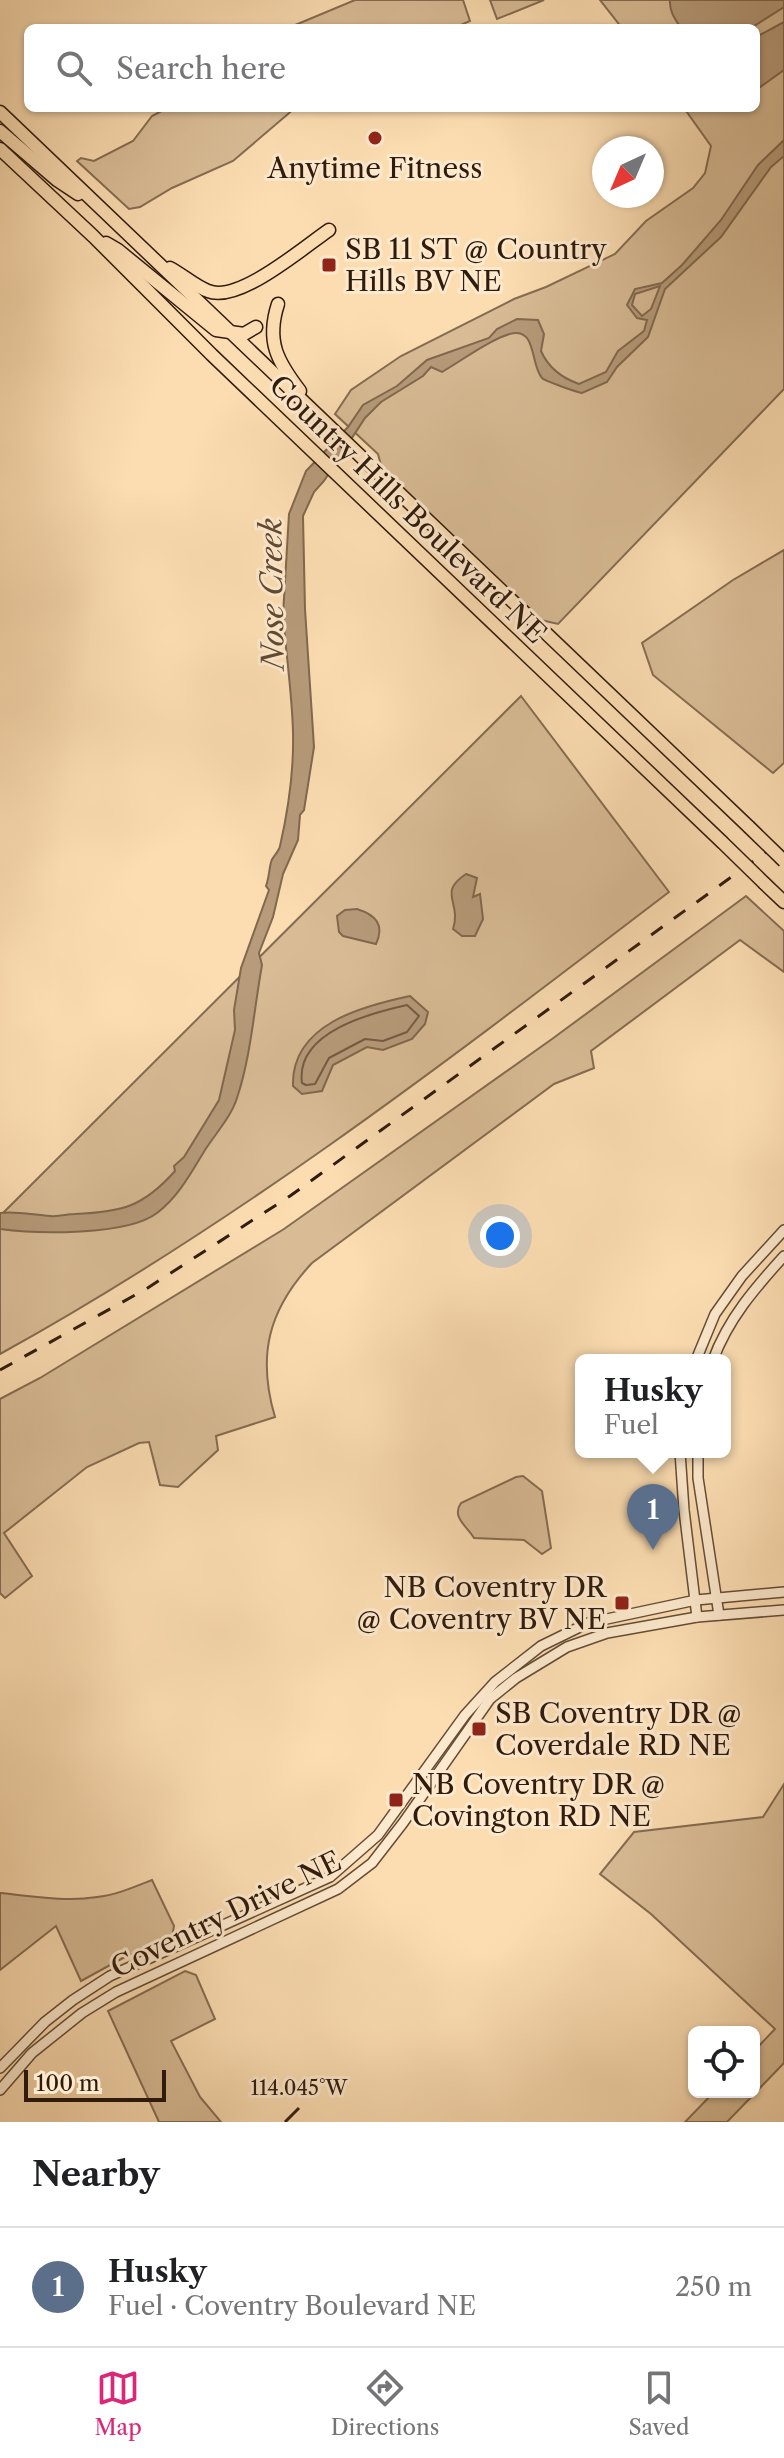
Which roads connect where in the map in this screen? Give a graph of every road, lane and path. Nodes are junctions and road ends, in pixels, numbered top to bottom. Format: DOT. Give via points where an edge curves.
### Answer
graph roads {
  1 [pos="0,100"];
  2 [pos="0,112"];
  3 [pos="0,131"];
  4 [pos="20,131"];
  5 [pos="0,149"];
  6 [pos="107,213"];
  7 [pos="329,230"];
  8 [pos="93,236"];
  9 [pos="151,256"];
  10 [pos="278,304"];
  11 [pos="256,327"];
  12 [pos="231,334"];
  13 [pos="321,419"];
  14 [pos="784,861"];
  15 [pos="784,902"];
  16 [pos="784,1230"];
  17 [pos="784,1256"];
  18 [pos="698,1354"];
  19 [pos="715,1354"];
  20 [pos="680,1458"];
  21 [pos="698,1458"];
  22 [pos="784,1592"];
  23 [pos="717,1598"];
  24 [pos="696,1600"];
  25 [pos="784,1610"];
  26 [pos="719,1615"];
  27 [pos="697,1617"];
  28 [pos="605,1620"];
  29 [pos="607,1633"];
  30 [pos="83,1994"];
  31 [pos="90,2008"];
  32 [pos="0,2068"];
  33 [pos="0,2090"];
  1 -- 4 [label="main road"];
  2 -- 4 [label="main road, Country Hills Boulevard NE"];
  3 -- 6 [label="main road" via="57,180"];
  4 -- 6 [label="main road, Country Hills Boulevard NE"];
  5 -- 8 [label="main road, Country Hills Boulevard NE"];
  6 -- 9 [label="main road, Country Hills Boulevard NE"];
  7 -- 9 [label="main road" via="260,278 224,294 209,292"];
  8 -- 12 [label="main road" via="118,250 216,330"];
  8 -- 15 [label="main road, Country Hills Boulevard NE, bridge"];
  9 -- 12 [label="main road, Country Hills Boulevard NE"];
  10 -- 13 [label="main road" via="272,341"];
  11 -- 12 [label="main road"];
  12 -- 13 [label="main road, Country Hills Boulevard NE"];
  13 -- 14 [label="main road, Country Hills Boulevard NE, bridge"];
  16 -- 18 [label="street" via="715,1314"];
  17 -- 19 [label="street" via="741,1305"];
  20 -- 24 [label="street"];
  21 -- 23 [label="street"];
  22 -- 23 [label="street, Coventry Drive NE"];
  23 -- 24 [label="street, Coventry Drive NE"];
  23 -- 26 [label="street"];
  24 -- 27 [label="street"];
  24 -- 28 [label="street, Coventry Drive NE"];
  25 -- 26 [label="street, Coventry Drive NE"];
  26 -- 27 [label="street, Coventry Drive NE"];
  27 -- 29 [label="street, Coventry Drive NE"];
  28 -- 29 [label="street"];
  28 -- 30 [label="street, Coventry Drive NE" via="541,1646 495,1682 378,1835 330,1877 110,1976"];
  29 -- 31 [label="street, Coventry Drive NE" via="567,1647 490,1699 372,1863 338,1889"];
  30 -- 31 [label="street"];
  30 -- 32 [label="street, Coventry Drive NE" via="45,2022"];
  31 -- 33 [label="street, Coventry Drive NE" via="32,2053"];
}
